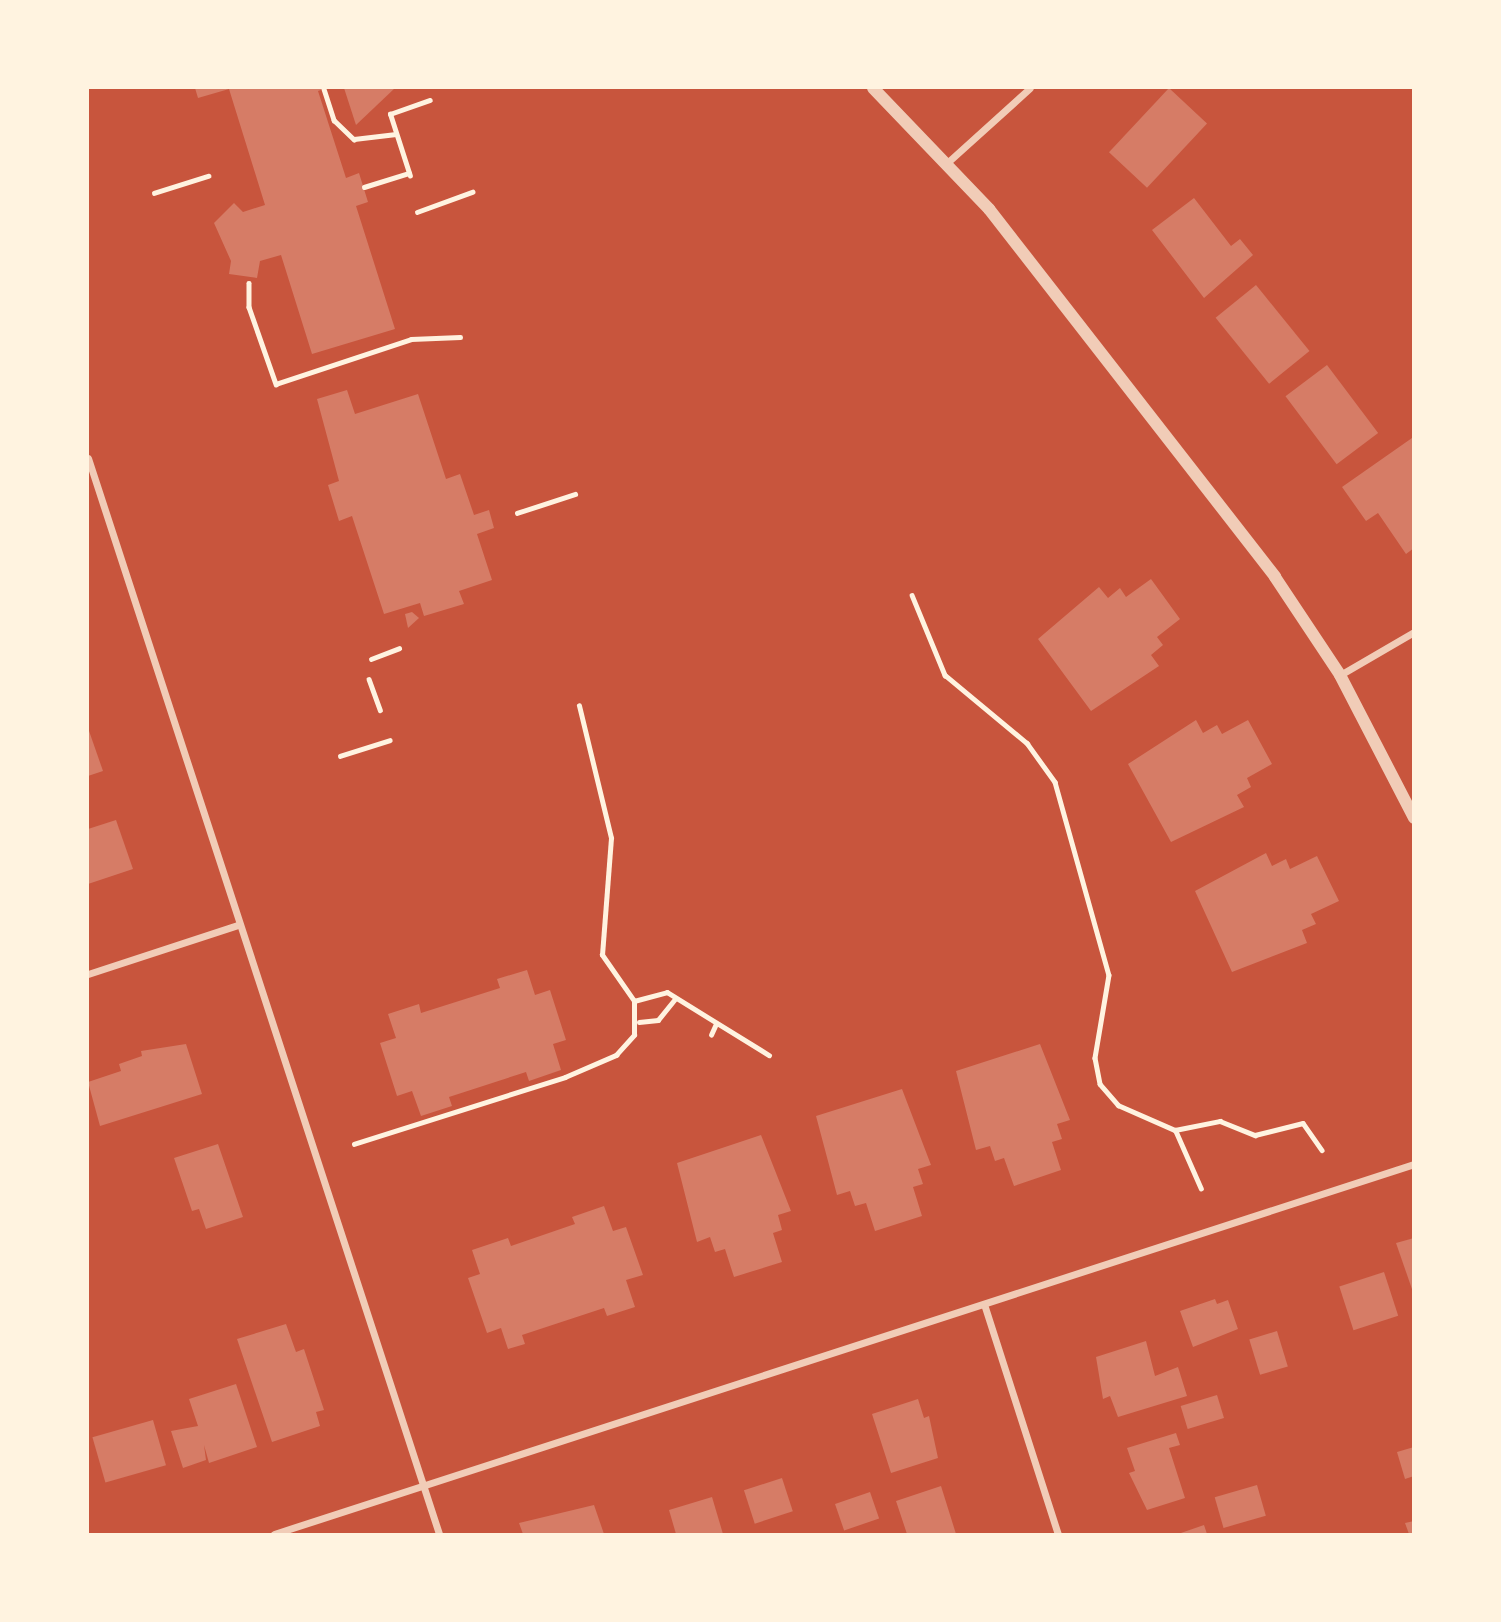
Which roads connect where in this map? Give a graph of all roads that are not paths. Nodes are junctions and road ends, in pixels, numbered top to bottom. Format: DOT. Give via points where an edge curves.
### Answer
graph roads {
  1 [pos="873,88"];
  2 [pos="1030,88"];
  3 [pos="948,162"];
  4 [pos="88,458"];
  5 [pos="1413,632"];
  6 [pos="1340,675"];
  7 [pos="1413,818"];
  8 [pos="238,925"];
  9 [pos="88,974"];
  10 [pos="1413,1164"];
  11 [pos="984,1304"];
  12 [pos="423,1486"];
  13 [pos="274,1535"];
  14 [pos="439,1535"];
  15 [pos="1058,1535"];
  1 -- 3 [label="street"];
  2 -- 3 [label="street"];
  3 -- 6 [label="street" via="1205,483"];
  4 -- 8 [label="street"];
  5 -- 6 [label="street"];
  6 -- 7 [label="street"];
  8 -- 9 [label="street"];
  8 -- 12 [label="street"];
  10 -- 11 [label="street"];
  11 -- 12 [label="street"];
  11 -- 15 [label="street"];
  12 -- 13 [label="street"];
  12 -- 14 [label="street"];
}
